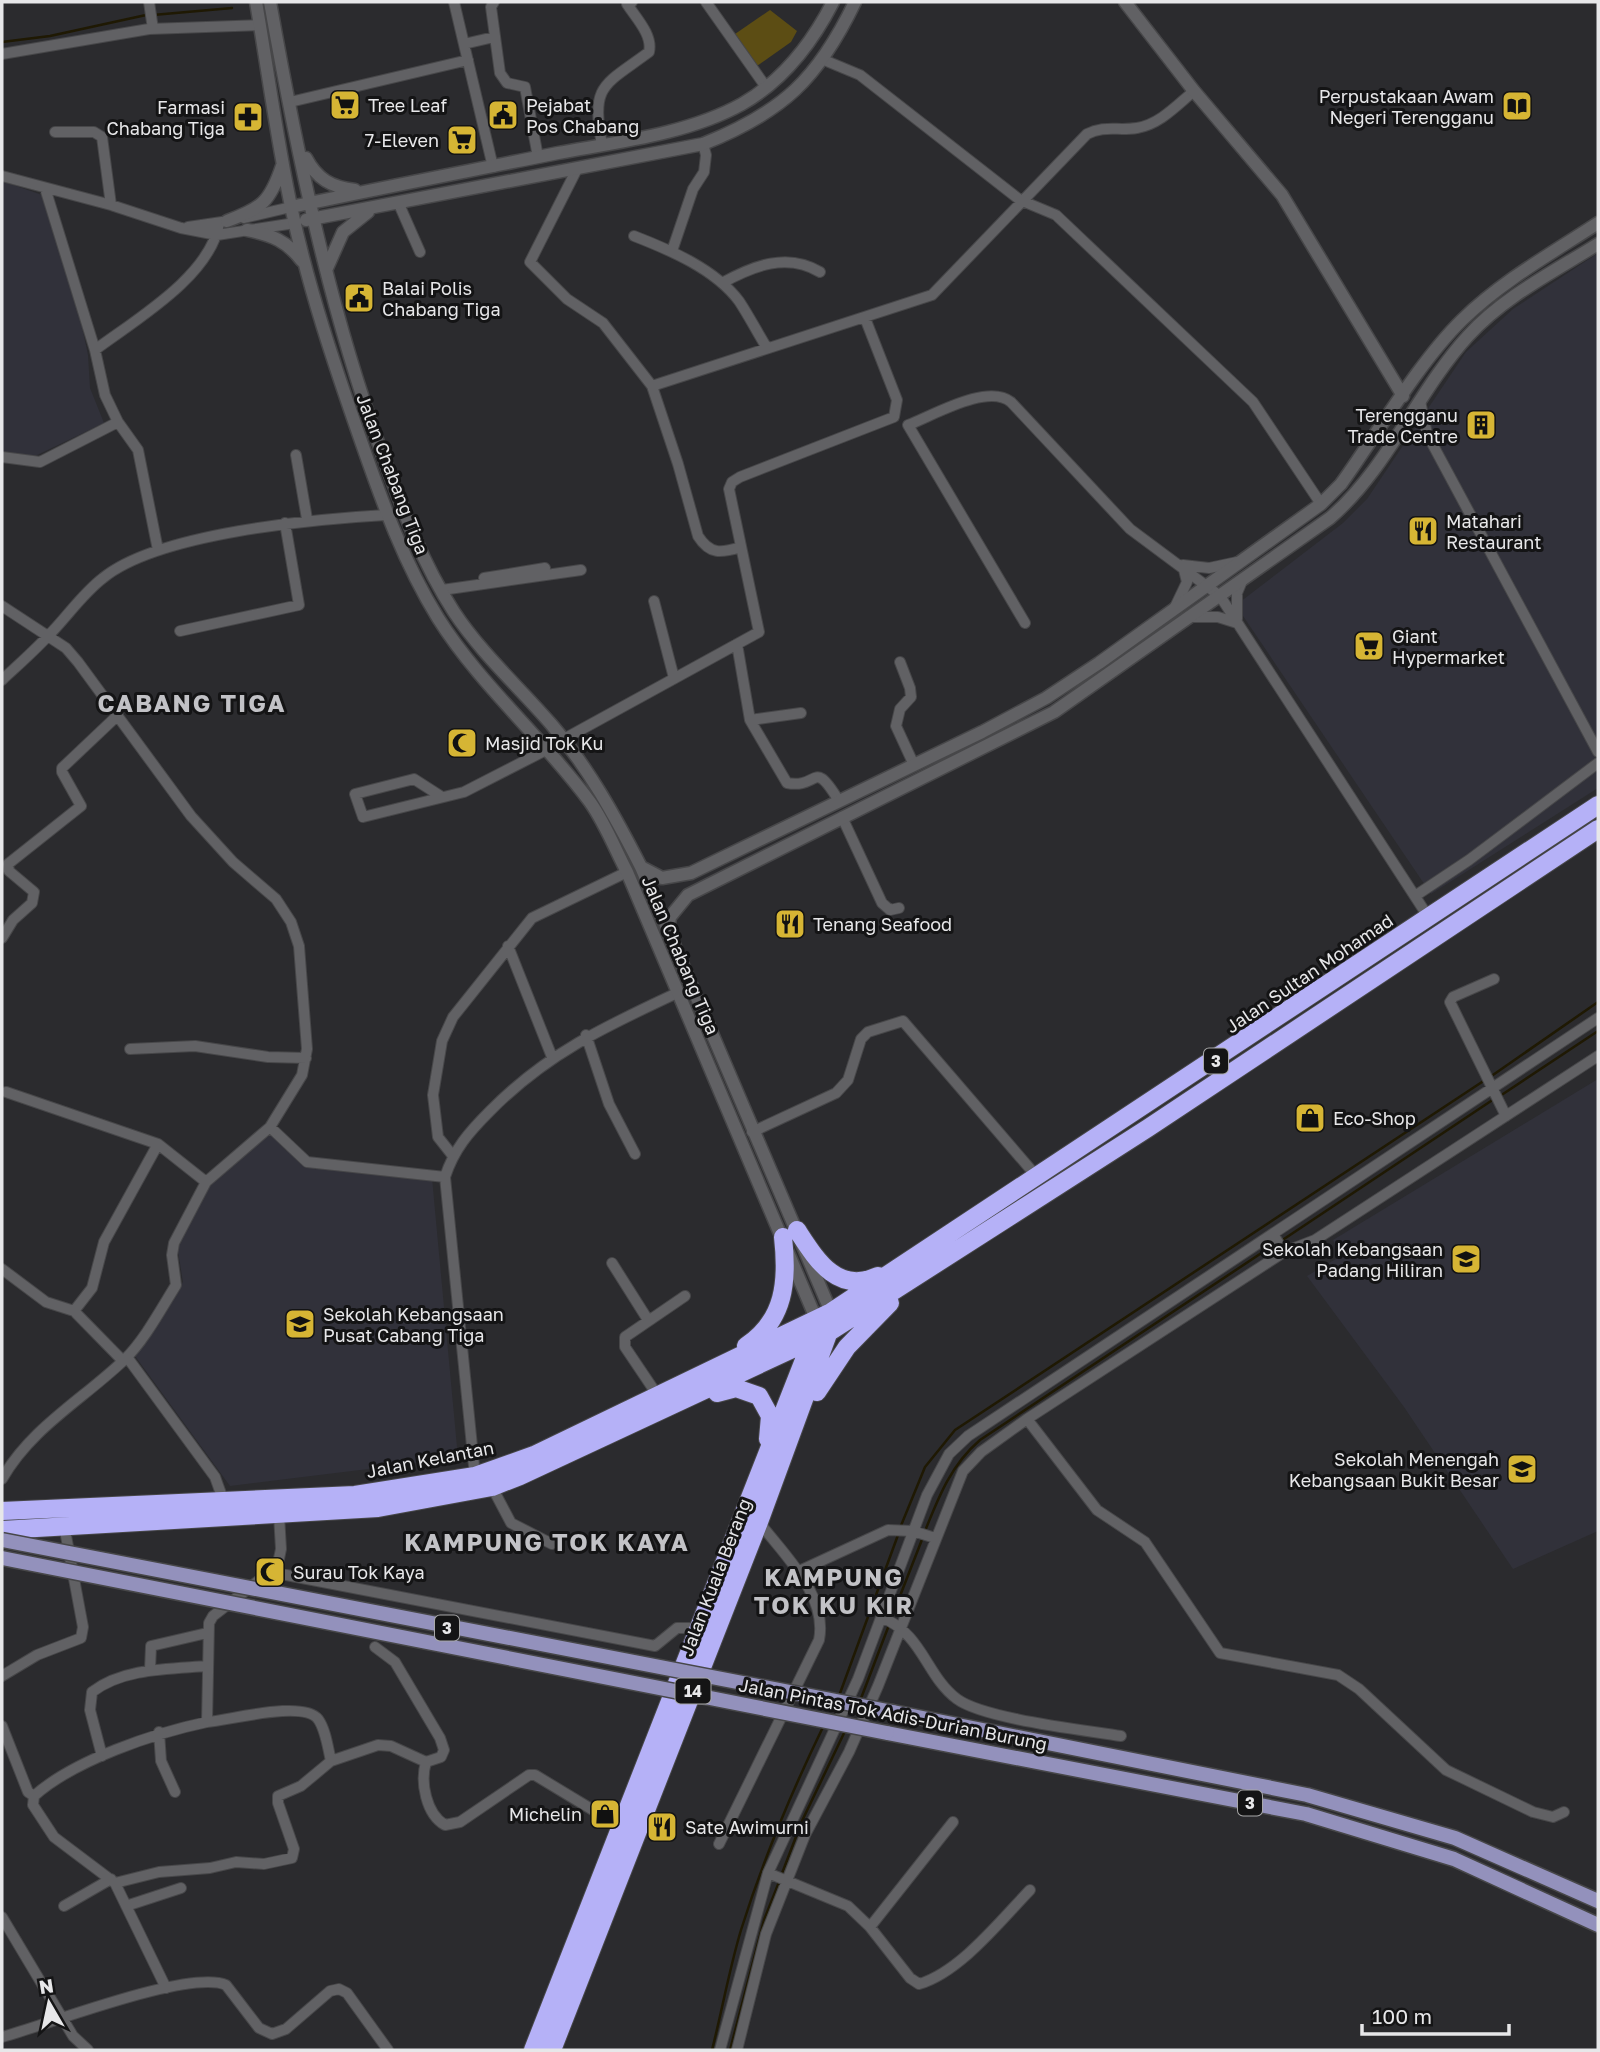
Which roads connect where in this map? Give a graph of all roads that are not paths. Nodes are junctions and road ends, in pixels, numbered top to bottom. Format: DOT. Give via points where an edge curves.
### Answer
graph roads {
  1 [pos="256,2"];
  2 [pos="270,2"];
  3 [pos="454,2"];
  4 [pos="494,2"];
  5 [pos="632,2"];
  6 [pos="706,2"];
  7 [pos="833,2"];
  8 [pos="855,2"];
  9 [pos="1125,2"];
  10 [pos="149,4"];
  11 [pos="259,21"];
  12 [pos="153,29"];
  13 [pos="494,37"];
  14 [pos="464,44"];
  15 [pos="2,54"];
  16 [pos="468,60"];
  17 [pos="824,60"];
  18 [pos="766,86"];
  19 [pos="1194,91"];
  20 [pos="290,102"];
  21 [pos="55,132"];
  22 [pos="703,144"];
  23 [pos="602,145"];
  24 [pos="299,146"];
  25 [pos="538,157"];
  26 [pos="283,163"];
  27 [pos="493,167"];
  28 [pos="577,169"];
  29 [pos="2,176"];
  30 [pos="45,188"];
  31 [pos="364,192"];
  32 [pos="1020,200"];
  33 [pos="398,202"];
  34 [pos="310,203"];
  35 [pos="111,205"];
  36 [pos="382,205"];
  37 [pos="291,207"];
  38 [pos="314,219"];
  39 [pos="223,222"];
  40 [pos="295,223"];
  41 [pos="1598,223"];
  42 [pos="181,229"];
  43 [pos="247,230"];
  44 [pos="217,235"];
  45 [pos="634,236"];
  46 [pos="1598,244"];
  47 [pos="671,251"];
  48 [pos="420,252"];
  49 [pos="304,264"];
  50 [pos="326,271"];
  51 [pos="820,272"];
  52 [pos="722,283"];
  53 [pos="865,318"];
  54 [pos="767,348"];
  55 [pos="95,350"];
  56 [pos="652,386"];
  57 [pos="1404,396"];
  58 [pos="1420,401"];
  59 [pos="118,422"];
  60 [pos="296,455"];
  61 [pos="2,457"];
  62 [pos="1321,504"];
  63 [pos="386,515"];
  64 [pos="307,519"];
  65 [pos="285,523"];
  66 [pos="741,547"];
  67 [pos="158,550"];
  68 [pos="1245,559"];
  69 [pos="1182,565"];
  70 [pos="545,568"];
  71 [pos="581,570"];
  72 [pos="1242,581"];
  73 [pos="1209,585"];
  74 [pos="440,588"];
  75 [pos="1220,596"];
  76 [pos="654,601"];
  77 [pos="2,606"];
  78 [pos="1173,611"];
  79 [pos="1191,617"];
  80 [pos="1026,623"];
  81 [pos="1238,623"];
  82 [pos="180,631"];
  83 [pos="48,636"];
  84 [pos="737,644"];
  85 [pos="900,662"];
  86 [pos="674,678"];
  87 [pos="2,680"];
  88 [pos="801,713"];
  89 [pos="118,716"];
  90 [pos="750,720"];
  91 [pos="564,740"];
  92 [pos="548,749"];
  93 [pos="1598,752"];
  94 [pos="1598,763"];
  95 [pos="914,765"];
  96 [pos="442,797"];
  97 [pos="839,801"];
  98 [pos="1598,806"];
  99 [pos="842,817"];
  100 [pos="1598,829"];
  101 [pos="762,839"];
  102 [pos="769,853"];
  103 [pos="641,867"];
  104 [pos="627,872"];
  105 [pos="1415,896"];
  106 [pos="899,908"];
  107 [pos="1429,918"];
  108 [pos="668,932"];
  109 [pos="2,938"];
  110 [pos="508,946"];
  111 [pos="1494,979"];
  112 [pos="677,993"];
  113 [pos="1598,1018"];
  114 [pos="586,1035"];
  115 [pos="130,1049"];
  116 [pos="1598,1056"];
  117 [pos="552,1057"];
  118 [pos="306,1058"];
  119 [pos="1492,1089"];
  120 [pos="6,1092"];
  121 [pos="1506,1116"];
  122 [pos="270,1127"];
  123 [pos="752,1132"];
  124 [pos="158,1144"];
  125 [pos="635,1154"];
  126 [pos="453,1156"];
  127 [pos="445,1177"];
  128 [pos="1038,1178"];
  129 [pos="206,1182"];
  130 [pos="790,1234"];
  131 [pos="1279,1243"];
  132 [pos="920,1256"];
  133 [pos="947,1257"];
  134 [pos="612,1263"];
  135 [pos="2,1269"];
  136 [pos="685,1296"];
  137 [pos="74,1311"];
  138 [pos="648,1320"];
  139 [pos="827,1321"];
  140 [pos="812,1341"];
  141 [pos="125,1359"];
  142 [pos="708,1371"];
  143 [pos="658,1396"];
  144 [pos="681,1403"];
  145 [pos="1027,1419"];
  146 [pos="796,1426"];
  147 [pos="474,1476"];
  148 [pos="2,1479"];
  149 [pos="757,1483"];
  150 [pos="492,1487"];
  151 [pos="224,1502"];
  152 [pos="2,1511"];
  153 [pos="279,1515"];
  154 [pos="759,1522"];
  155 [pos="64,1525"];
  156 [pos="2,1530"];
  157 [pos="925,1535"];
  158 [pos="2,1540"];
  159 [pos="552,1544"];
  160 [pos="2,1558"];
  161 [pos="797,1572"];
  162 [pos="276,1573"];
  163 [pos="891,1621"];
  164 [pos="700,1628"];
  165 [pos="207,1633"];
  166 [pos="375,1647"];
  167 [pos="207,1667"];
  168 [pos="150,1670"];
  169 [pos="2,1676"];
  170 [pos="207,1722"];
  171 [pos="2,1726"];
  172 [pos="159,1732"];
  173 [pos="1121,1736"];
  174 [pos="102,1756"];
  175 [pos="331,1761"];
  176 [pos="426,1762"];
  177 [pos="176,1793"];
  178 [pos="34,1796"];
  179 [pos="1564,1812"];
  180 [pos="953,1822"];
  181 [pos="621,1828"];
  182 [pos="719,1844"];
  183 [pos="778,1878"];
  184 [pos="113,1881"];
  185 [pos="181,1888"];
  186 [pos="1030,1890"];
  187 [pos="1598,1901"];
  188 [pos="64,1906"];
  189 [pos="126,1906"];
  190 [pos="2,1917"];
  191 [pos="1598,1925"];
  192 [pos="870,1927"];
  193 [pos="596,1942"];
  194 [pos="166,1988"];
  195 [pos="554,1994"];
  196 [pos="63,2020"];
  197 [pos="2,2037"];
  198 [pos="88,2050"];
  199 [pos="388,2050"];
  200 [pos="533,2050"];
  201 [pos="552,2050"];
  202 [pos="720,2050"];
  203 [pos="737,2050"];
  1 -- 11 [label="main road, Jalan Chabang Tiga"];
  2 -- 20 [label="main road, Jalan Chabang Tiga"];
  3 -- 14 [label="street"];
  4 -- 13 [label="street"];
  5 -- 23 [label="street" via="627,4 651,46 602,89 596,113"];
  6 -- 18 [label="street"];
  7 -- 18 [label="main road" via="808,46"];
  8 -- 17 [label="main road"];
  9 -- 19 [label="main road"];
  10 -- 12 [label="street"];
  11 -- 12 [label="street"];
  11 -- 26 [label="main road, Jalan Chabang Tiga"];
  12 -- 15 [label="street"];
  13 -- 14 [label="street"];
  13 -- 25 [label="street" via="503,79 525,87"];
  14 -- 16 [label="street"];
  16 -- 20 [label="street"];
  16 -- 27 [label="street"];
  17 -- 22 [label="main road" via="801,85 754,120"];
  17 -- 32 [label="street" via="860,75"];
  18 -- 23 [label="main road" via="742,104 676,129"];
  19 -- 32 [label="street" via="1152,124 1087,134"];
  19 -- 57 [label="main road" via="1282,195"];
  20 -- 24 [label="main road, Jalan Chabang Tiga"];
  21 -- 35 [label="street" via="102,136"];
  22 -- 28 [label="main road"];
  22 -- 47 [label="street" via="704,172 693,189"];
  23 -- 25 [label="main road"];
  24 -- 31 [label="main road" via="313,173 324,181"];
  24 -- 34 [label="main road, Jalan Chabang Tiga"];
  25 -- 27 [label="main road"];
  26 -- 37 [label="main road, Jalan Chabang Tiga"];
  26 -- 39 [label="main road" via="269,198"];
  27 -- 31 [label="main road"];
  28 -- 33 [label="main road"];
  28 -- 56 [label="street" via="530,262 567,299 603,323"];
  29 -- 30 [label="street"];
  30 -- 35 [label="street"];
  30 -- 55 [label="street"];
  31 -- 34 [label="main road"];
  32 -- 53 [label="street" via="932,295"];
  32 -- 62 [label="street" via="1056,215 1265,417"];
  33 -- 36 [label="main road"];
  33 -- 48 [label="street"];
  34 -- 37 [label="main road"];
  34 -- 38 [label="main road, Jalan Chabang Tiga"];
  35 -- 42 [label="street"];
  36 -- 38 [label="main road"];
  36 -- 50 [label="main road" via="343,232"];
  37 -- 39 [label="street"];
  37 -- 40 [label="main road, Jalan Chabang Tiga"];
  38 -- 40 [label="main road"];
  38 -- 50 [label="main road, Jalan Chabang Tiga"];
  39 -- 42 [label="street"];
  39 -- 44 [label="street"];
  40 -- 43 [label="street"];
  40 -- 49 [label="main road, Jalan Chabang Tiga"];
  41 -- 57 [label="main road" via="1482,302 1439,345"];
  42 -- 44 [label="street"];
  43 -- 44 [label="street"];
  43 -- 49 [label="main road" via="291,246"];
  44 -- 55 [label="street" via="188,278"];
  45 -- 47 [label="street"];
  46 -- 58 [label="main road" via="1485,320 1451,356"];
  47 -- 52 [label="street"];
  49 -- 63 [label="main road, Jalan Chabang Tiga"];
  50 -- 74 [label="main road, Jalan Chabang Tiga" via="354,375 419,548"];
  51 -- 52 [label="street" via="785,261"];
  52 -- 54 [label="street"];
  53 -- 54 [label="street"];
  53 -- 66 [label="street" via="897,400 897,412 732,482 729,496"];
  54 -- 56 [label="street"];
  55 -- 59 [label="street" via="105,395"];
  56 -- 66 [label="street" via="698,536 712,552"];
  57 -- 62 [label="main road" via="1341,484"];
  58 -- 72 [label="main road" via="1346,504"];
  58 -- 93 [label="street" via="1427,435"];
  59 -- 61 [label="street" via="40,462"];
  59 -- 67 [label="street" via="138,450"];
  60 -- 64 [label="street"];
  62 -- 68 [label="main road"];
  63 -- 64 [label="street"];
  63 -- 92 [label="main road, Jalan Chabang Tiga" via="439,620"];
  64 -- 65 [label="street"];
  65 -- 67 [label="street"];
  65 -- 82 [label="street" via="299,605"];
  66 -- 84 [label="street" via="759,632"];
  67 -- 83 [label="street" via="104,576"];
  68 -- 69 [label="street" via="1209,568"];
  68 -- 73 [label="main road"];
  69 -- 73 [label="street"];
  69 -- 78 [label="street" via="1187,582"];
  69 -- 80 [label="street" via="1130,529 1004,396 986,394 908,425"];
  70 -- 74 [label="street"];
  71 -- 74 [label="street"];
  72 -- 75 [label="main road"];
  72 -- 81 [label="street" via="1236,598"];
  73 -- 75 [label="street"];
  73 -- 78 [label="main road"];
  74 -- 91 [label="main road, Jalan Chabang Tiga" via="486,654"];
  75 -- 79 [label="main road"];
  75 -- 81 [label="street"];
  76 -- 86 [label="street"];
  77 -- 83 [label="street"];
  78 -- 95 [label="main road" via="1046,698"];
  79 -- 81 [label="street"];
  79 -- 99 [label="main road" via="1054,712"];
  81 -- 105 [label="street"];
  83 -- 87 [label="street"];
  83 -- 89 [label="street" via="72,655"];
  84 -- 86 [label="street"];
  84 -- 90 [label="street"];
  85 -- 95 [label="street" via="911,697 900,709 896,726"];
  86 -- 91 [label="street"];
  88 -- 90 [label="street"];
  89 -- 109 [label="street" via="62,768 81,806 8,864 9,871 34,892 32,903"];
  89 -- 118 [label="street" via="191,816 233,862 269,890 291,922 299,946"];
  90 -- 97 [label="street" via="787,782 820,776"];
  91 -- 103 [label="main road, Jalan Chabang Tiga" via="605,798"];
  92 -- 96 [label="street" via="464,792"];
  92 -- 104 [label="main road, Jalan Chabang Tiga" via="591,804"];
  94 -- 105 [label="street"];
  95 -- 97 [label="main road"];
  96 -- 96 [label="street" via="363,817 355,794 414,779"];
  97 -- 101 [label="main road"];
  98 -- 107 [label="highway, Jalan Sultan Mohamad / 3"];
  99 -- 102 [label="main road"];
  99 -- 106 [label="street" via="883,903 890,910"];
  100 -- 133 [label="highway, 3"];
  101 -- 102 [label="main road"];
  101 -- 103 [label="main road" via="679,876 662,878"];
  102 -- 108 [label="main road" via="688,895 670,917"];
  103 -- 108 [label="main road, Jalan Chabang Tiga"];
  104 -- 110 [label="street" via="532,918"];
  104 -- 112 [label="main road, Jalan Chabang Tiga"];
  105 -- 107 [label="street"];
  107 -- 128 [label="highway, Jalan Sultan Mohamad / 3"];
  108 -- 123 [label="main road, Jalan Chabang Tiga"];
  110 -- 117 [label="street"];
  110 -- 126 [label="street" via="453,1017 442,1041 435,1068 434,1120 440,1143"];
  111 -- 119 [label="street" via="1450,1002"];
  112 -- 114 [label="street"];
  112 -- 130 [label="main road, Jalan Chabang Tiga"];
  113 -- 119 [label="street"];
  114 -- 117 [label="street"];
  114 -- 125 [label="street" via="609,1104"];
  115 -- 118 [label="street" via="195,1046"];
  116 -- 121 [label="street"];
  117 -- 126 [label="street" via="509,1091 469,1132"];
  118 -- 122 [label="street" via="302,1075"];
  119 -- 121 [label="street"];
  119 -- 131 [label="street"];
  120 -- 124 [label="street"];
  121 -- 131 [label="street" via="1315,1240"];
  122 -- 127 [label="street" via="307,1162"];
  122 -- 129 [label="street"];
  123 -- 128 [label="street" via="836,1093 851,1074 868,1032 903,1021"];
  123 -- 130 [label="main road, Jalan Chabang Tiga"];
  124 -- 129 [label="street"];
  124 -- 137 [label="street" via="104,1242 96,1281"];
  126 -- 127 [label="street"];
  127 -- 147 [label="street"];
  128 -- 132 [label="highway, Jalan Sultan Mohamad / 3"];
  129 -- 141 [label="street" via="173,1249 176,1285"];
  130 -- 132 [label="highway" via="821,1267 848,1281 873,1279"];
  130 -- 139 [label="main road, Jalan Chabang Tiga"];
  130 -- 142 [label="highway" via="786,1280 772,1323 762,1335"];
  131 -- 145 [label="street"];
  131 -- 157 [label="street" via="958,1444 940,1469"];
  132 -- 139 [label="highway, Jalan Sultan Mohamad / 3"];
  133 -- 139 [label="highway, 3"];
  133 -- 146 [label="highway" via="862,1330 833,1366"];
  134 -- 138 [label="street"];
  135 -- 137 [label="street" via="46,1302"];
  136 -- 138 [label="street"];
  137 -- 141 [label="street"];
  138 -- 143 [label="street" via="625,1337 625,1347"];
  139 -- 140 [label="highway, 3"];
  139 -- 142 [label="highway, Jalan Kelantan / 3"];
  139 -- 146 [label="highway, Jalan Kuala Berang / 14"];
  140 -- 144 [label="highway, 3"];
  140 -- 149 [label="highway, Jalan Kuala Berang / 14"];
  141 -- 148 [label="street" via="26,1443"];
  141 -- 151 [label="street" via="215,1477"];
  142 -- 143 [label="highway, Jalan Kelantan / 3"];
  143 -- 147 [label="highway, Jalan Kelantan / 3" via="534,1455"];
  144 -- 149 [label="highway" via="736,1388 759,1396 770,1416"];
  144 -- 150 [label="highway, 3"];
  145 -- 157 [label="street" via="970,1461"];
  145 -- 179 [label="street" via="1097,1510 1145,1542 1220,1653 1338,1675 1360,1689 1447,1770 1533,1812 1553,1817"];
  146 -- 154 [label="highway, Jalan Kuala Berang / 14"];
  147 -- 151 [label="highway, Jalan Kelantan / 3" via="355,1495"];
  149 -- 164 [label="highway, Jalan Kuala Berang / 14"];
  150 -- 153 [label="highway, 3" via="390,1506"];
  150 -- 159 [label="street" via="511,1523"];
  151 -- 152 [label="highway, Jalan Kelantan / 3"];
  153 -- 155 [label="highway, 3"];
  153 -- 162 [label="street" via="281,1549"];
  154 -- 161 [label="street"];
  154 -- 193 [label="highway, Jalan Kuala Berang / 14"];
  155 -- 156 [label="highway, 3"];
  155 -- 169 [label="street" via="83,1627 81,1638 37,1654"];
  157 -- 161 [label="street" via="900,1529 875,1535"];
  157 -- 163 [label="street"];
  157 -- 163 [label="street"];
  158 -- 187 [label="main road, Jalan Pintas Tok Adis-Durian Burung / 3, bridge" via="1307,1795 1455,1838"];
  160 -- 191 [label="main road, Jalan Pintas Tok Adis-Durian Burung / 3, bridge" via="1306,1814 1454,1859"];
  161 -- 182 [label="street" via="820,1612 819,1640"];
  162 -- 164 [label="street" via="655,1646 677,1628"];
  162 -- 165 [label="street" via="262,1578 213,1616"];
  163 -- 173 [label="street" via="953,1695 968,1705"];
  163 -- 183 [label="street" via="793,1815"];
  163 -- 183 [label="street" via="874,1697 805,1836"];
  164 -- 181 [label="highway, Jalan Kuala Berang / 14"];
  165 -- 167 [label="street"];
  165 -- 168 [label="street" via="151,1646"];
  166 -- 176 [label="street" via="395,1662 443,1745 441,1757"];
  167 -- 168 [label="street"];
  167 -- 170 [label="street"];
  168 -- 174 [label="street" via="92,1692 90,1710"];
  170 -- 172 [label="street"];
  170 -- 175 [label="street" via="302,1710 322,1726"];
  171 -- 178 [label="street" via="28,1792"];
  172 -- 174 [label="street"];
  172 -- 177 [label="street" via="161,1761"];
  174 -- 178 [label="street"];
  175 -- 176 [label="street" via="379,1745"];
  175 -- 184 [label="street" via="306,1783 278,1796 294,1849 292,1858"];
  176 -- 181 [label="street" via="423,1777 429,1804 445,1825 460,1822 535,1775"];
  178 -- 184 [label="street" via="33,1805 54,1837"];
  180 -- 192 [label="street"];
  181 -- 195 [label="highway, Jalan Kuala Berang / 14"];
  183 -- 192 [label="street" via="848,1906"];
  183 -- 202 [label="street"];
  183 -- 203 [label="street"];
  184 -- 188 [label="street"];
  184 -- 189 [label="street"];
  185 -- 189 [label="street"];
  186 -- 192 [label="street" via="975,1947 933,1980 919,1984 909,1978"];
  189 -- 194 [label="street"];
  190 -- 196 [label="street"];
  193 -- 195 [label="highway" via="570,1989"];
  193 -- 201 [label="highway, Jalan Kuala Berang / 14"];
  194 -- 196 [label="street"];
  194 -- 199 [label="street" via="220,1982 232,1990 259,2028 272,2034 286,2029 330,1991 339,1989 347,1993"];
  195 -- 200 [label="highway, Jalan Kuala Berang / 14"];
  196 -- 197 [label="street"];
  196 -- 198 [label="street"];
}
